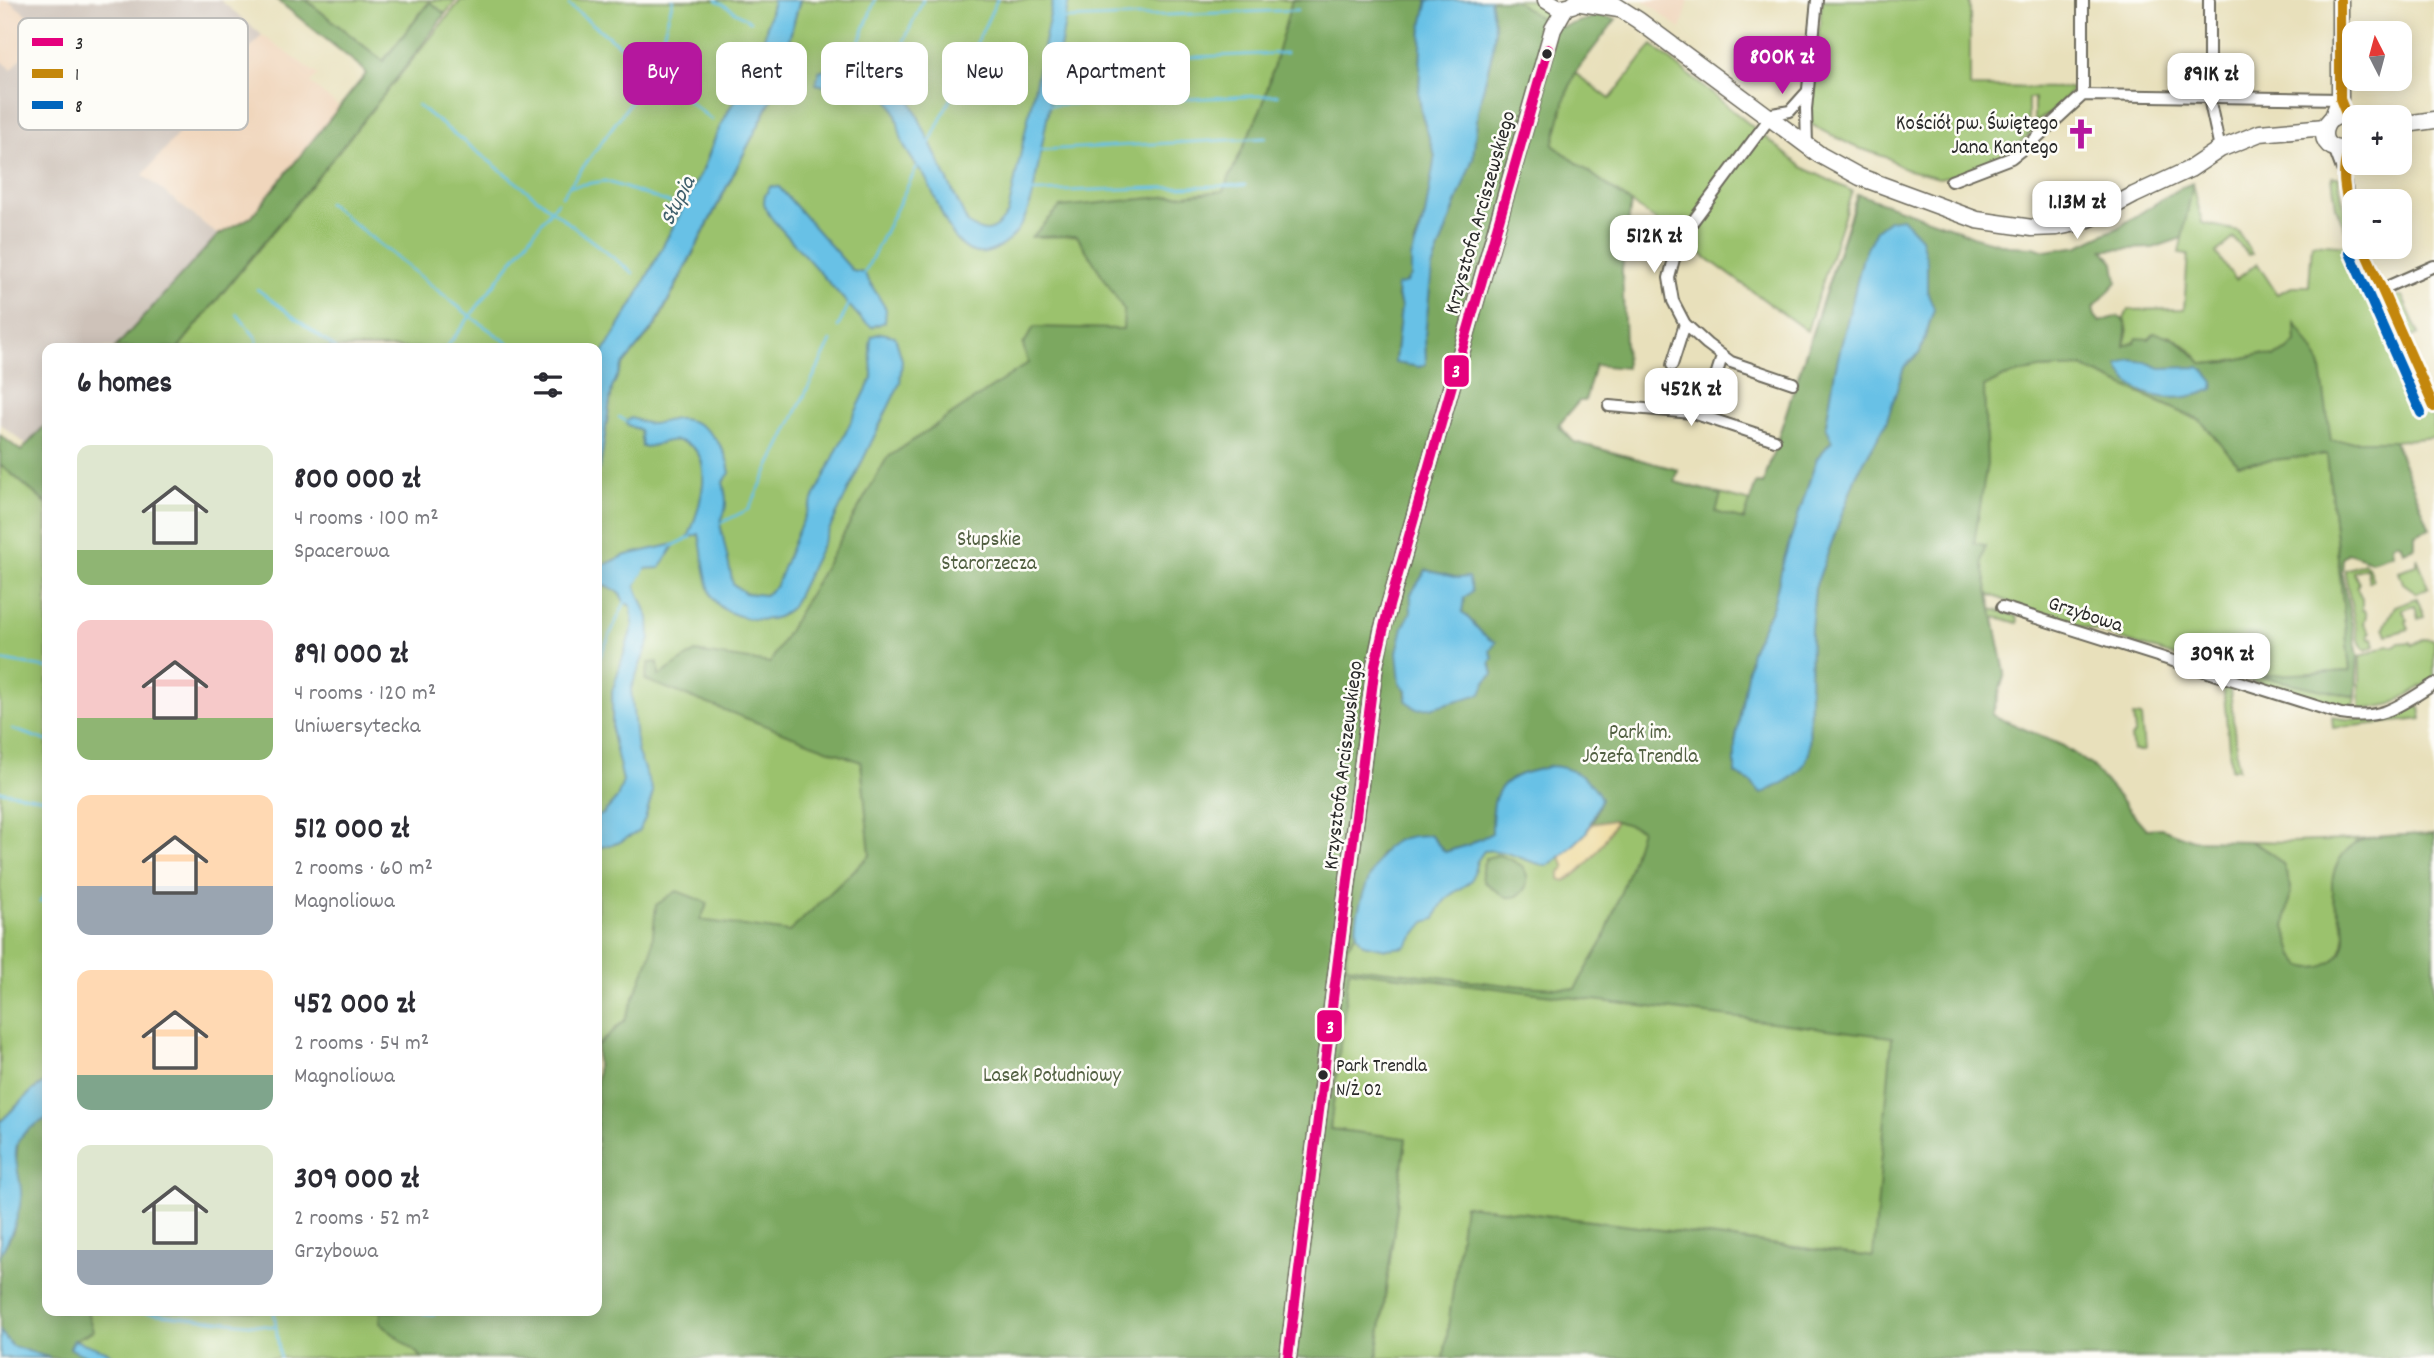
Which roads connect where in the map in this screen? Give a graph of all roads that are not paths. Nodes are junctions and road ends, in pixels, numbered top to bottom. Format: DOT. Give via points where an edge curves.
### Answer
graph roads {
  1 [pos="1607,0"];
  2 [pos="1817,0"];
  3 [pos="2083,0"];
  4 [pos="2209,0"];
  5 [pos="2340,0"];
  6 [pos="1563,3"];
  7 [pos="1621,10"];
  8 [pos="1807,92"];
  9 [pos="2082,95"];
  10 [pos="2209,98"];
  11 [pos="2340,99"];
  12 [pos="1767,117"];
  13 [pos="2434,120"];
  14 [pos="2412,123"];
  15 [pos="2340,133"];
  16 [pos="1807,146"];
  17 [pos="2220,149"];
  18 [pos="2200,163"];
  19 [pos="1951,181"];
  20 [pos="2347,189"];
  21 [pos="2368,259"];
  22 [pos="2434,266"];
  23 [pos="2382,289"];
  24 [pos="1685,324"];
  25 [pos="1721,356"];
  26 [pos="1672,365"];
  27 [pos="1793,383"];
  28 [pos="1609,406"];
  29 [pos="2434,407"];
  30 [pos="1703,416"];
  31 [pos="1775,440"];
  32 [pos="2002,607"];
  33 [pos="2434,684"];
  34 [pos="1288,1358"];
  1 -- 7 [label="street"];
  2 -- 8 [label="street"];
  3 -- 9 [label="street"];
  4 -- 10 [label="street"];
  5 -- 11 [label="street"];
  6 -- 7 [label="street"];
  6 -- 34 [label="street, Krzysztofa Arciszewskiego" via="1378,654"];
  7 -- 12 [label="street"];
  8 -- 12 [label="street" via="1790,111"];
  8 -- 16 [label="street"];
  9 -- 10 [label="street"];
  9 -- 19 [label="street" via="2011,158"];
  10 -- 11 [label="street"];
  10 -- 17 [label="street"];
  11 -- 15 [label="street"];
  12 -- 16 [label="street"];
  12 -- 24 [label="street" via="1679,240 1669,278 1673,301"];
  13 -- 14 [label="street"];
  15 -- 17 [label="street" via="2260,133"];
  15 -- 18 [label="street" via="2264,142"];
  15 -- 20 [label="street"];
  16 -- 18 [label="street" via="1860,177 1941,207 1978,220 2032,228 2091,218"];
  17 -- 18 [label="street"];
  21 -- 23 [label="street"];
  22 -- 23 [label="street"];
  23 -- 29 [label="street"];
  24 -- 25 [label="street"];
  24 -- 26 [label="street"];
  25 -- 27 [label="street"];
  25 -- 30 [label="street"];
  28 -- 30 [label="street"];
  30 -- 31 [label="street"];
  32 -- 33 [label="street, Grzybowa" via="2348,715 2390,711"];
}
